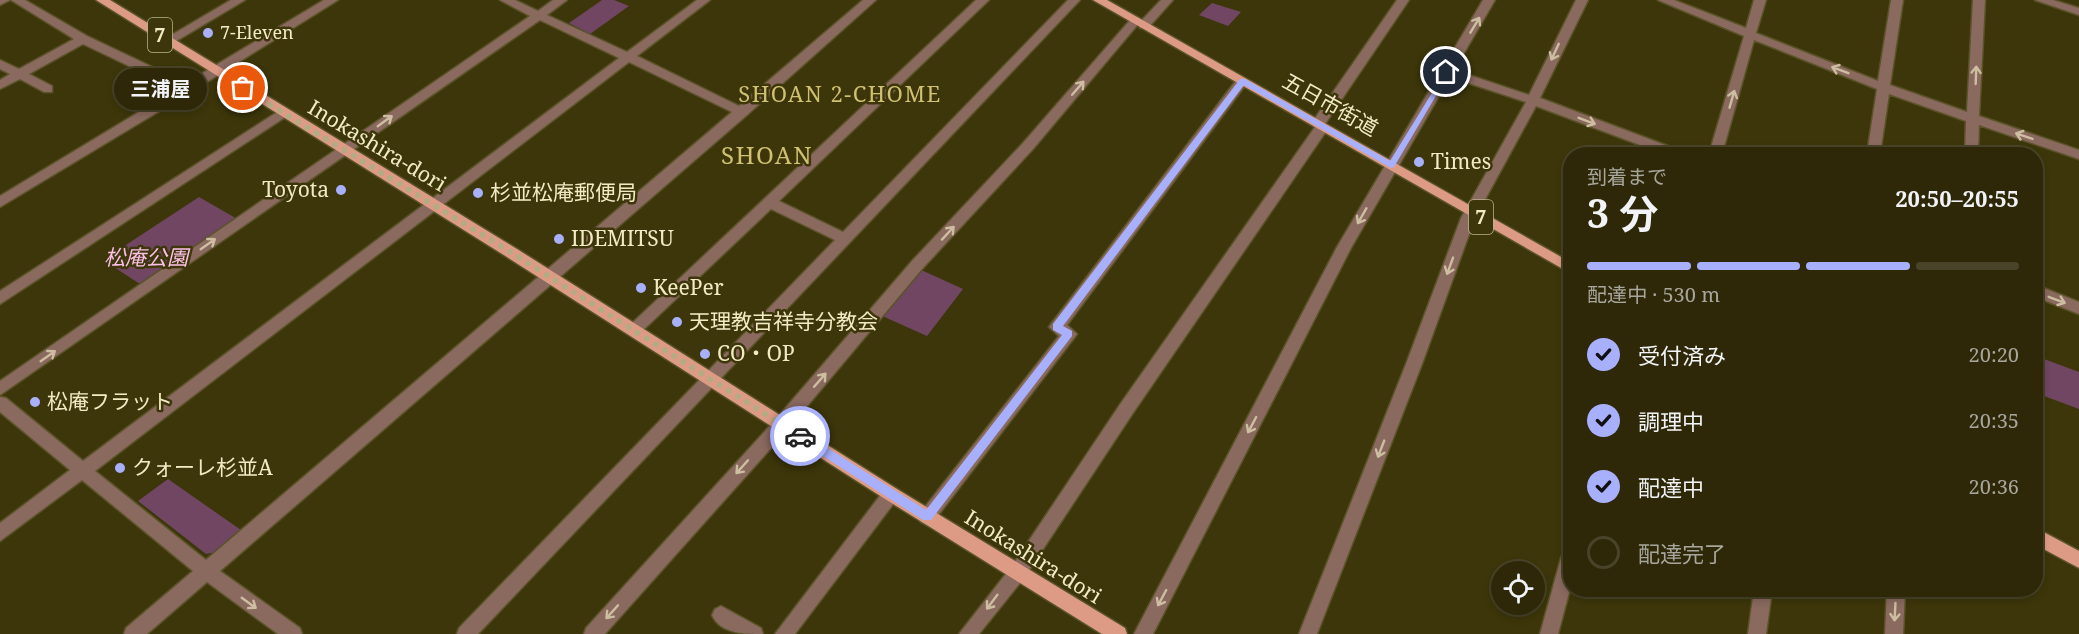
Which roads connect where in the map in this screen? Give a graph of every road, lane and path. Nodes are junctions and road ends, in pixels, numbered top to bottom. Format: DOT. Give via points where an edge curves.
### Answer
graph roads {
  1 [pos="16,0"];
  2 [pos="102,0"];
  3 [pos="239,0"];
  4 [pos="332,0"];
  5 [pos="506,0"];
  6 [pos="561,0"];
  7 [pos="704,0"];
  8 [pos="870,0"];
  9 [pos="983,0"];
  10 [pos="1074,0"];
  11 [pos="1099,0"];
  12 [pos="1167,0"];
  13 [pos="1403,0"];
  14 [pos="1489,0"];
  15 [pos="1581,0"];
  16 [pos="1664,0"];
  17 [pos="1760,0"];
  18 [pos="1896,0"];
  19 [pos="1979,0"];
  20 [pos="2041,0"];
  21 [pos="2058,3"];
  22 [pos="1693,5"];
  23 [pos="2079,12"];
  24 [pos="538,15"];
  25 [pos="1139,23"];
  26 [pos="1749,34"];
  27 [pos="83,39"];
  28 [pos="169,40"];
  29 [pos="628,57"];
  30 [pos="0,64"];
  31 [pos="217,71"];
  32 [pos="1446,72"];
  33 [pos="20,75"];
  34 [pos="1242,81"];
  35 [pos="0,85"];
  36 [pos="1885,88"];
  37 [pos="48,89"];
  38 [pos="187,89"];
  39 [pos="1533,100"];
  40 [pos="742,112"];
  41 [pos="282,113"];
  42 [pos="1974,119"];
  43 [pos="1320,126"];
  44 [pos="1657,147"];
  45 [pos="1717,147"];
  46 [pos="1874,147"];
  47 [pos="1972,147"];
  48 [pos="345,150"];
  49 [pos="2079,155"];
  50 [pos="1391,165"];
  51 [pos="0,202"];
  52 [pos="768,202"];
  53 [pos="434,205"];
  54 [pos="1473,213"];
  55 [pos="846,239"];
  56 [pos="1563,264"];
  57 [pos="549,277"];
  58 [pos="2043,294"];
  59 [pos="0,298"];
  60 [pos="2079,308"];
  61 [pos="634,330"];
  62 [pos="713,379"];
  63 [pos="0,389"];
  64 [pos="0,403"];
  65 [pos="782,424"];
  66 [pos="82,471"];
  67 [pos="891,494"];
  68 [pos="927,517"];
  69 [pos="0,533"];
  70 [pos="2043,540"];
  71 [pos="2079,560"];
  72 [pos="206,571"];
  73 [pos="1018,572"];
  74 [pos="1563,583"];
  75 [pos="1762,597"];
  76 [pos="1896,597"];
  77 [pos="721,615"];
  78 [pos="133,634"];
  79 [pos="293,634"];
  80 [pos="466,634"];
  81 [pos="592,634"];
  82 [pos="754,634"];
  83 [pos="784,634"];
  84 [pos="968,634"];
  85 [pos="1118,634"];
  86 [pos="1143,634"];
  87 [pos="1308,634"];
  88 [pos="1549,634"];
  89 [pos="1756,634"];
  90 [pos="1894,634"];
  1 -- 27 [label="street"];
  2 -- 28 [label="main road, Inokashira-dori / 7"];
  3 -- 28 [label="street"];
  4 -- 31 [label="street"];
  5 -- 24 [label="street"];
  6 -- 24 [label="street"];
  7 -- 29 [label="street"];
  8 -- 40 [label="street"];
  9 -- 52 [label="street"];
  10 -- 55 [label="street"];
  11 -- 25 [label="main road, 五日市街道 / 7"];
  12 -- 25 [label="street"];
  13 -- 43 [label="street"];
  32 -- 14 [label="street, one-way"];
  15 -- 39 [label="street, one-way"];
  16 -- 22 [label="street"];
  17 -- 26 [label="street"];
  18 -- 36 [label="street"];
  42 -- 19 [label="street, one-way"];
  20 -- 21 [label="street"];
  21 -- 23 [label="street"];
  22 -- 26 [label="street"];
  24 -- 29 [label="street"];
  48 -- 24 [label="street, one-way"];
  25 -- 34 [label="main road, 五日市街道 / 7"];
  65 -- 25 [label="street, one-way" via="917,265"];
  36 -- 26 [label="street, one-way"];
  45 -- 26 [label="street, one-way"];
  27 -- 33 [label="street"];
  27 -- 38 [label="street"];
  28 -- 31 [label="main road, Inokashira-dori / 7"];
  29 -- 40 [label="street"];
  29 -- 53 [label="street"];
  30 -- 33 [label="street"];
  31 -- 38 [label="street"];
  31 -- 41 [label="main road, Inokashira-dori / 7"];
  32 -- 39 [label="street"];
  32 -- 50 [label="street"];
  33 -- 35 [label="street"];
  33 -- 37 [label="street"];
  34 -- 43 [label="main road, 五日市街道 / 7"];
  34 -- 68 [label="street" via="1057,327 1069,334"];
  36 -- 42 [label="street"];
  36 -- 46 [label="street"];
  38 -- 51 [label="street"];
  39 -- 44 [label="street, one-way"];
  39 -- 54 [label="street"];
  40 -- 57 [label="street"];
  41 -- 48 [label="main road, Inokashira-dori / 7"];
  41 -- 59 [label="street"];
  42 -- 47 [label="street"];
  49 -- 42 [label="street, one-way"];
  43 -- 50 [label="main road, 五日市街道 / 7"];
  43 -- 73 [label="street"];
  48 -- 53 [label="main road, Inokashira-dori / 7"];
  63 -- 48 [label="street, one-way"];
  50 -- 54 [label="main road, 五日市街道 / 7"];
  50 -- 86 [label="street, one-way" via="1344,247"];
  52 -- 55 [label="street"];
  52 -- 61 [label="street"];
  53 -- 57 [label="main road, Inokashira-dori / 7"];
  53 -- 66 [label="street"];
  54 -- 56 [label="main road, 五日市街道 / 7"];
  54 -- 87 [label="street, one-way"];
  55 -- 62 [label="street"];
  57 -- 61 [label="main road, Inokashira-dori / 7"];
  57 -- 72 [label="street"];
  58 -- 60 [label="street, one-way"];
  61 -- 62 [label="main road, Inokashira-dori / 7"];
  62 -- 65 [label="main road, Inokashira-dori / 7"];
  62 -- 80 [label="street"];
  64 -- 66 [label="street"];
  65 -- 67 [label="main road, Inokashira-dori / 7"];
  65 -- 81 [label="street, one-way"];
  66 -- 69 [label="street"];
  66 -- 72 [label="street"];
  67 -- 68 [label="main road, Inokashira-dori / 7"];
  67 -- 83 [label="street"];
  68 -- 73 [label="main road, Inokashira-dori / 7"];
  70 -- 71 [label="main road"];
  72 -- 78 [label="street"];
  72 -- 79 [label="street, one-way"];
  73 -- 84 [label="street, one-way"];
  73 -- 85 [label="main road, Inokashira-dori / 7"];
  74 -- 88 [label="street"];
  75 -- 89 [label="street"];
  76 -- 90 [label="street, one-way"];
  77 -- 82 [label="street"];
}
